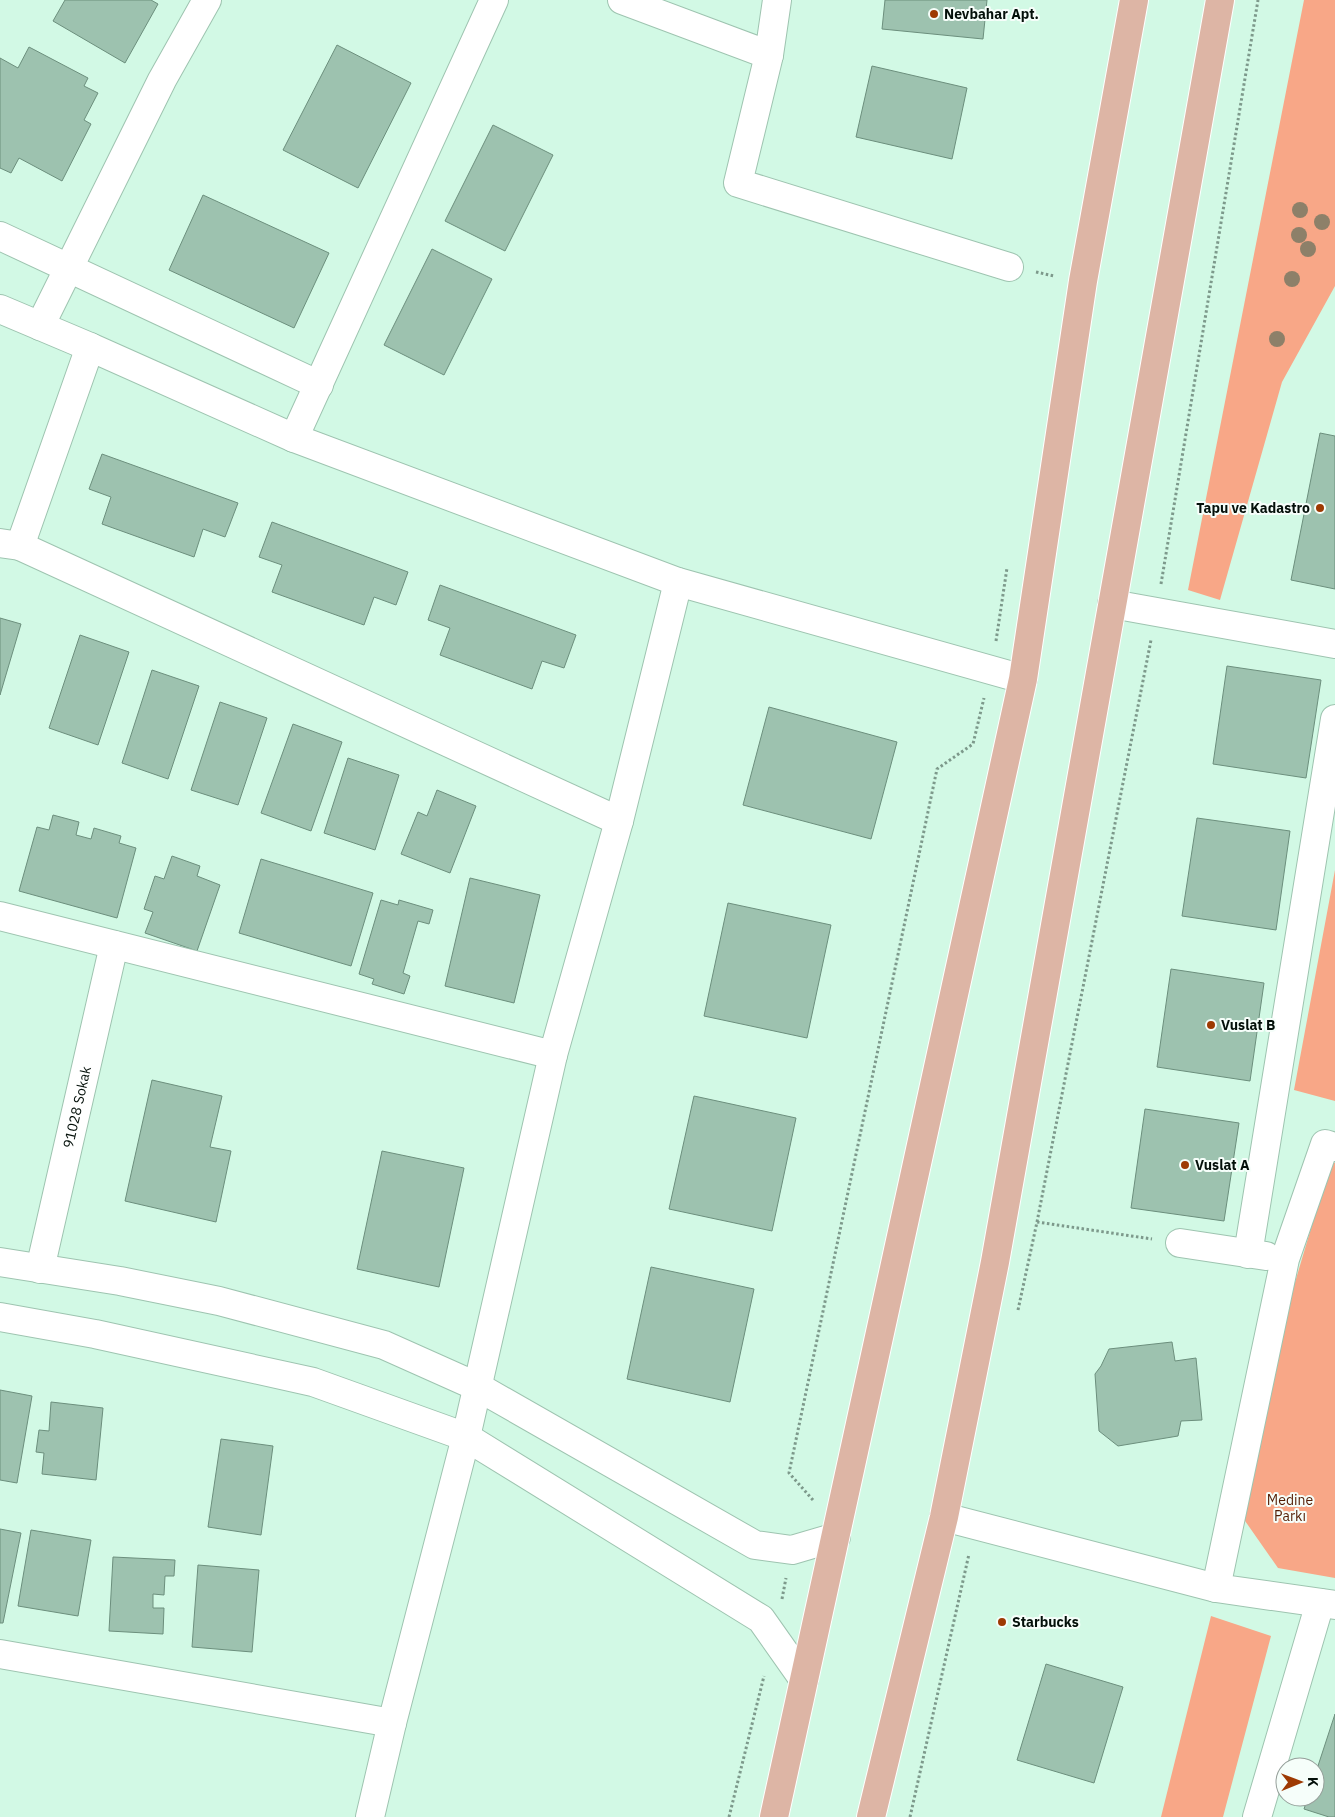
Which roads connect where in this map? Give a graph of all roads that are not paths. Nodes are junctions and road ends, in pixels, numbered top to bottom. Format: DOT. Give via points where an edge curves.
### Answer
graph roads {
  1 [pos="207,0"];
  2 [pos="494,0"];
  3 [pos="622,0"];
  4 [pos="777,0"];
  5 [pos="1134,0"];
  6 [pos="1220,0"];
  7 [pos="769,55"];
  8 [pos="0,236"];
  9 [pos="69,267"];
  10 [pos="1009,267"];
  11 [pos="0,309"];
  12 [pos="40,326"];
  13 [pos="90,348"];
  14 [pos="319,384"];
  15 [pos="294,438"];
  16 [pos="10,544"];
  17 [pos="678,582"];
  18 [pos="1112,604"];
  19 [pos="1335,644"];
  20 [pos="1023,679"];
  21 [pos="1335,719"];
  22 [pos="619,821"];
  23 [pos="0,916"];
  24 [pos="114,944"];
  25 [pos="553,1055"];
  26 [pos="1335,1147"];
  27 [pos="1180,1243"];
  28 [pos="1248,1254"];
  29 [pos="1285,1259"];
  30 [pos="0,1262"];
  31 [pos="40,1268"];
  32 [pos="0,1317"];
  33 [pos="478,1387"];
  34 [pos="466,1437"];
  35 [pos="944,1517"];
  36 [pos="836,1537"];
  37 [pos="1216,1588"];
  38 [pos="1328,1604"];
  39 [pos="0,1654"];
  40 [pos="804,1680"];
  41 [pos="392,1723"];
  42 [pos="370,1817"];
  43 [pos="774,1817"];
  44 [pos="871,1817"];
  45 [pos="1257,1817"];
  1 -- 9 [label="street" via="162,80"];
  2 -- 14 [label="street"];
  3 -- 7 [label="street"];
  4 -- 7 [label="street"];
  5 -- 20 [label="main road" via="1083,281"];
  6 -- 18 [label="main road"];
  7 -- 10 [label="street" via="738,182"];
  8 -- 9 [label="street"];
  9 -- 12 [label="street"];
  9 -- 14 [label="street"];
  11 -- 12 [label="street"];
  12 -- 13 [label="street"];
  13 -- 15 [label="street"];
  13 -- 16 [label="street"];
  14 -- 15 [label="street"];
  15 -- 17 [label="street"];
  16 -- 22 [label="street"];
  17 -- 20 [label="street"];
  17 -- 22 [label="street"];
  18 -- 19 [label="street"];
  18 -- 35 [label="main road" via="1001,1226"];
  20 -- 36 [label="main road"];
  21 -- 28 [label="street"];
  22 -- 25 [label="street"];
  23 -- 24 [label="street"];
  24 -- 25 [label="street"];
  24 -- 31 [label="street, 91028 Sokak"];
  25 -- 33 [label="street"];
  26 -- 29 [label="street" via="1325,1144"];
  27 -- 28 [label="street"];
  28 -- 29 [label="street"];
  29 -- 37 [label="street"];
  30 -- 31 [label="street"];
  31 -- 33 [label="street" via="219,1301 384,1345"];
  32 -- 34 [label="street" via="95,1334 313,1382"];
  33 -- 34 [label="street"];
  33 -- 36 [label="street" via="755,1546 792,1550"];
  34 -- 40 [label="street" via="761,1619"];
  34 -- 41 [label="street"];
  35 -- 37 [label="street"];
  35 -- 44 [label="main road"];
  36 -- 40 [label="main road"];
  37 -- 38 [label="street"];
  38 -- 45 [label="street"];
  39 -- 41 [label="street"];
  40 -- 43 [label="main road"];
  41 -- 42 [label="street"];
}
